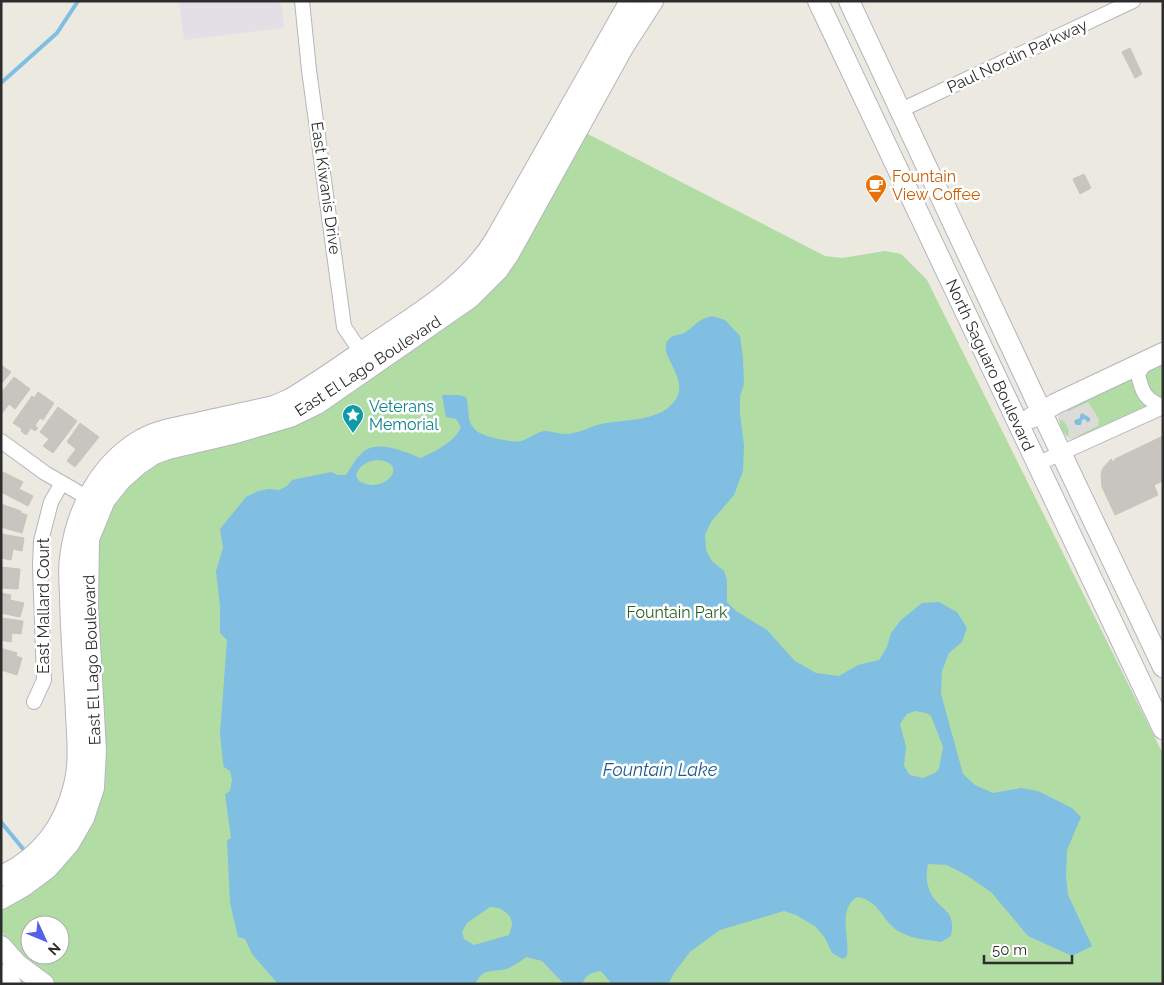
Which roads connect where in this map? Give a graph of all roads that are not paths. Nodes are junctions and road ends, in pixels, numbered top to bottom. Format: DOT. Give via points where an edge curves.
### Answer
graph roads {
  1 [pos="302,1"];
  2 [pos="630,1"];
  3 [pos="653,1"];
  4 [pos="818,1"];
  5 [pos="849,1"];
  6 [pos="1133,1"];
  7 [pos="852,70"];
  8 [pos="900,110"];
  9 [pos="562,140"];
  10 [pos="1155,356"];
  11 [pos="366,359"];
  12 [pos="1163,407"];
  13 [pos="1042,413"];
  14 [pos="1018,424"];
  15 [pos="1,441"];
  16 [pos="1062,453"];
  17 [pos="1037,464"];
  18 [pos="62,483"];
  19 [pos="95,502"];
  20 [pos="1163,667"];
  21 [pos="34,702"];
  22 [pos="1163,729"];
  23 [pos="1,876"];
  24 [pos="1,899"];
  25 [pos="1,946"];
  26 [pos="1,974"];
  27 [pos="11,984"];
  28 [pos="44,984"];
  1 -- 11 [label="street, East Kiwanis Drive" via="344,327"];
  2 -- 9 [label="street, East El Lago Boulevard" via="608,38"];
  3 -- 9 [label="street, East El Lago Boulevard"];
  4 -- 7 [label="street, North Saguaro Boulevard"];
  5 -- 8 [label="street, North Saguaro Boulevard"];
  6 -- 8 [label="street, Paul Nordin Parkway"];
  7 -- 8 [label="street" via="873,92 886,114"];
  7 -- 14 [label="street, North Saguaro Boulevard"];
  8 -- 13 [label="street, North Saguaro Boulevard"];
  9 -- 11 [label="street, East El Lago Boulevard" via="508,217 487,254 462,281"];
  9 -- 11 [label="street, East El Lago Boulevard" via="509,254 498,270 470,298"];
  10 -- 12 [label="street" via="1138,374 1146,398"];
  10 -- 13 [label="street"];
  11 -- 19 [label="street, East El Lago Boulevard" via="274,406 166,440 151,435 125,451 108,468 90,492"];
  12 -- 16 [label="street"];
  13 -- 14 [label="street"];
  13 -- 16 [label="street, North Saguaro Boulevard"];
  14 -- 17 [label="street, North Saguaro Boulevard"];
  15 -- 18 [label="street"];
  16 -- 17 [label="street"];
  16 -- 20 [label="street, North Saguaro Boulevard"];
  17 -- 22 [label="street, North Saguaro Boulevard"];
  18 -- 19 [label="street"];
  18 -- 21 [label="street, East Mallard Court" via="51,502 40,541 44,680"];
  19 -- 23 [label="street, East El Lago Boulevard" via="76,525 70,559 78,753 75,784 58,827 45,845 30,859"];
  19 -- 24 [label="street, East El Lago Boulevard" via="89,539 88,608 96,759 94,788 84,818 69,844 48,868"];
  25 -- 28 [label="street"];
  26 -- 27 [label="street"];
}
